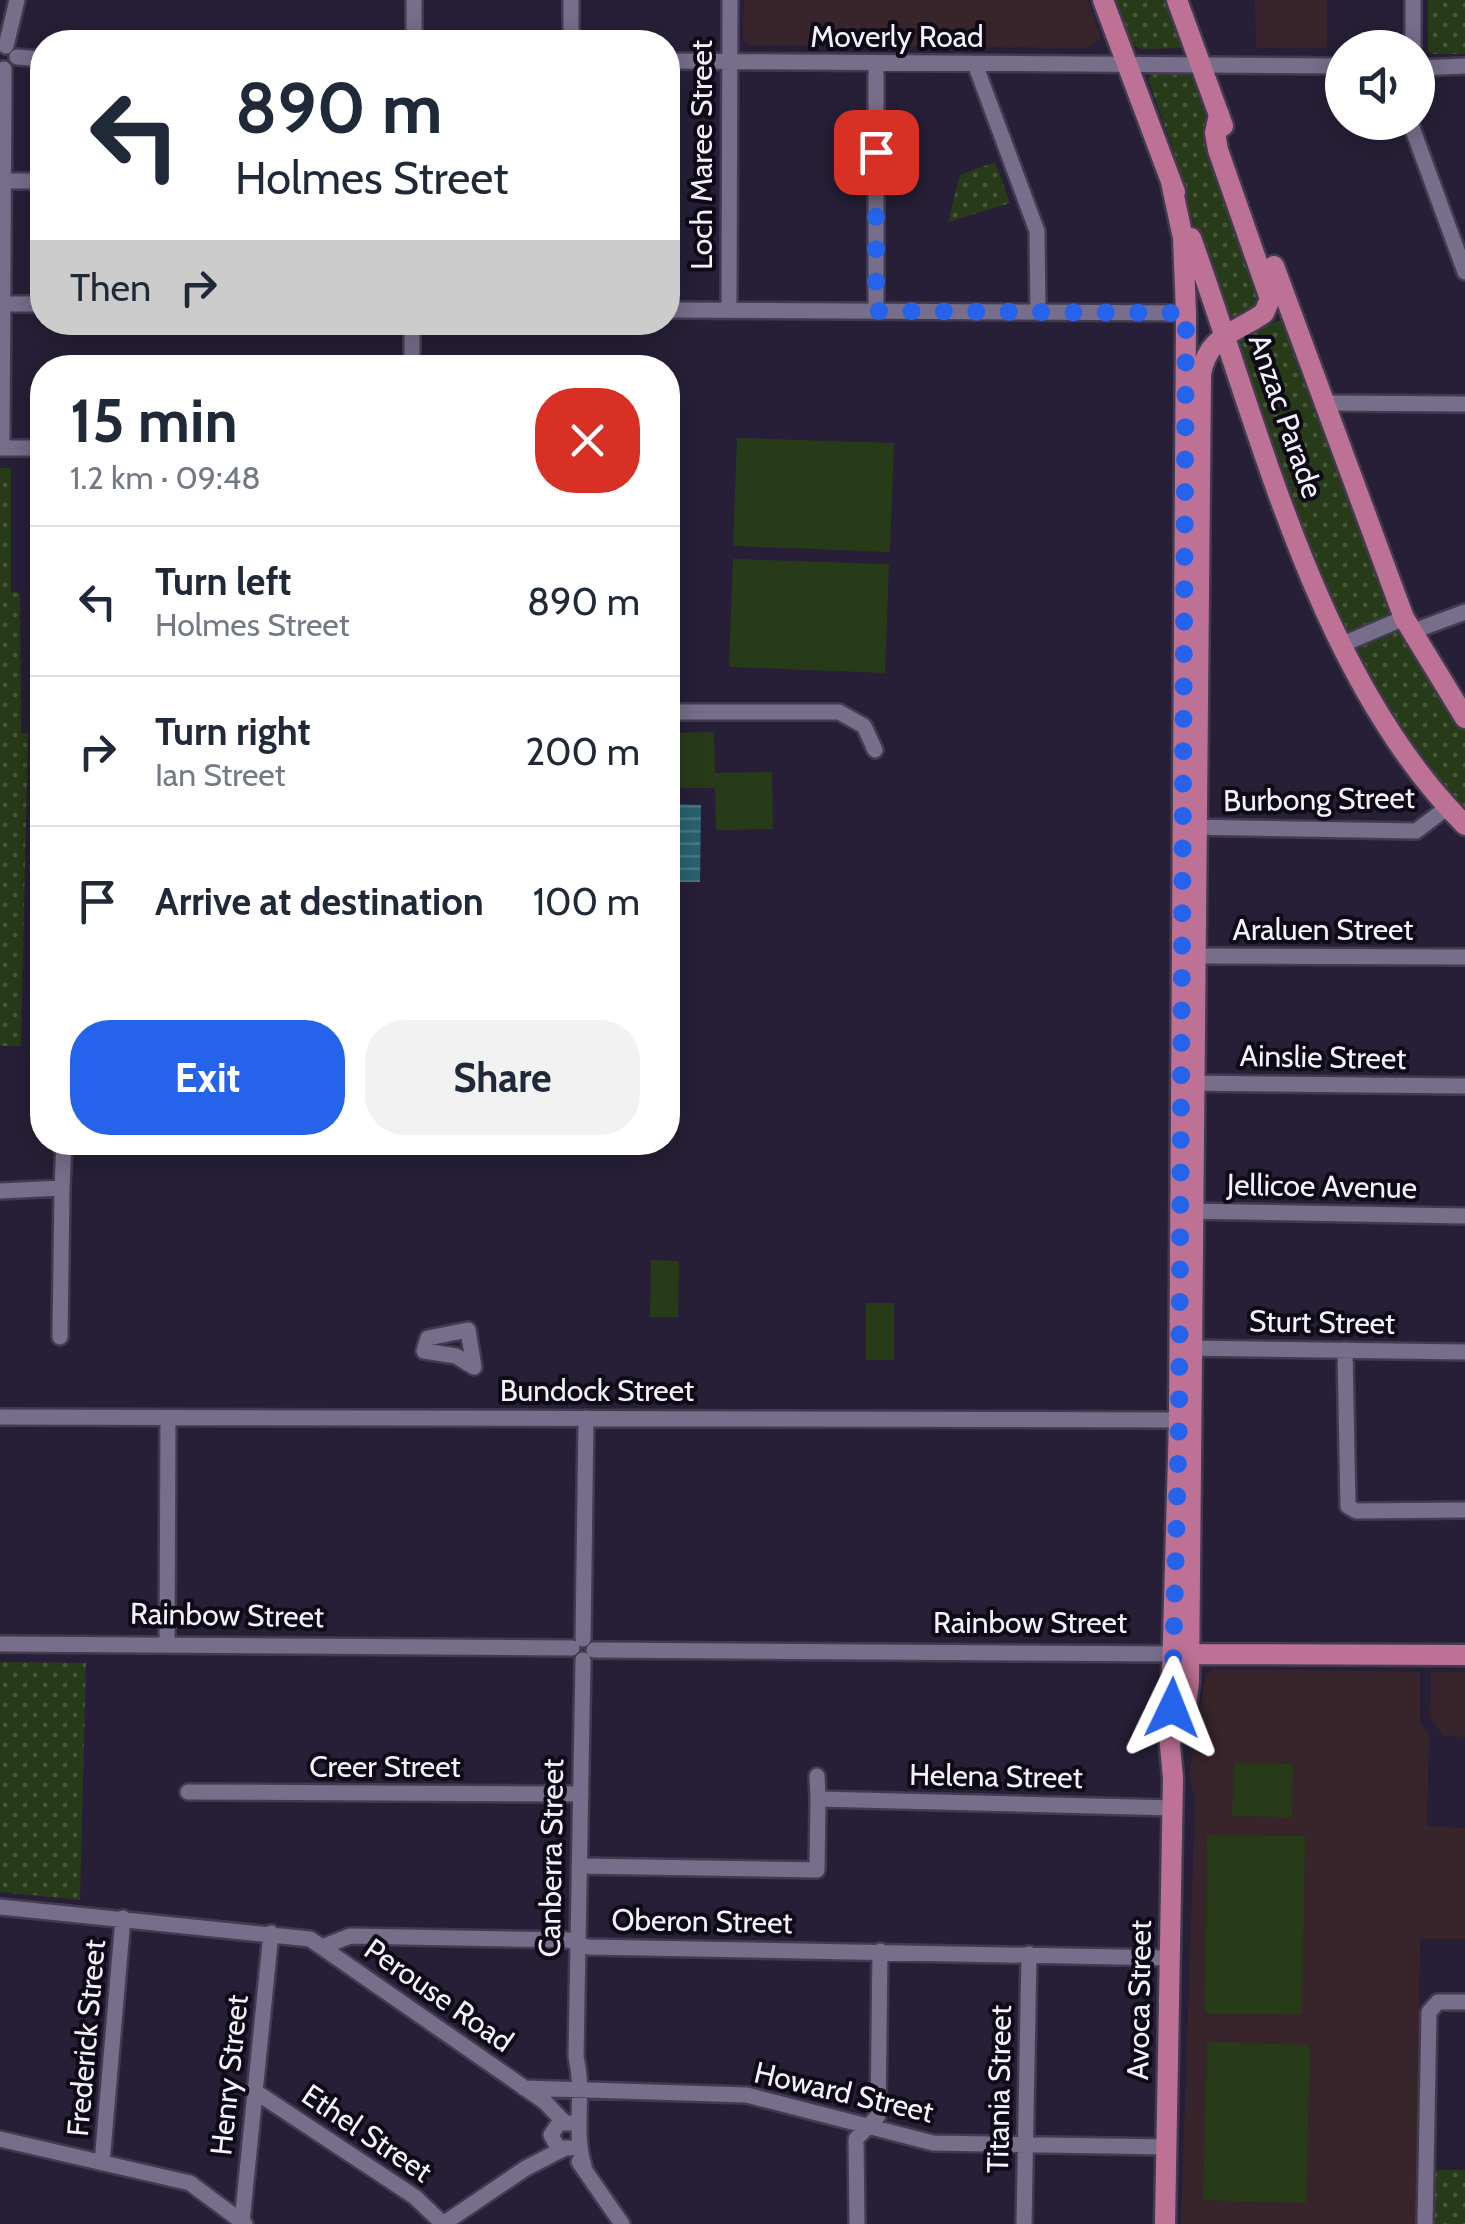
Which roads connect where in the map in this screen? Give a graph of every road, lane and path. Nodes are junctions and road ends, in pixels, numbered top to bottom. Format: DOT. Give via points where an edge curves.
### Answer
graph roads {
  1 [pos="17,0"];
  2 [pos="414,0"];
  3 [pos="572,0"];
  4 [pos="730,0"];
  5 [pos="1103,0"];
  6 [pos="1177,0"];
  7 [pos="1413,0"];
  8 [pos="414,30"];
  9 [pos="571,30"];
  10 [pos="1412,30"];
  11 [pos="6,57"];
  12 [pos="680,61"];
  13 [pos="1126,62"];
  14 [pos="729,63"];
  15 [pos="876,63"];
  16 [pos="975,64"];
  17 [pos="1201,64"];
  18 [pos="1325,66"];
  19 [pos="1435,66"];
  20 [pos="1465,66"];
  21 [pos="1219,114"];
  22 [pos="1418,140"];
  23 [pos="2,181"];
  24 [pos="30,181"];
  25 [pos="1171,182"];
  26 [pos="1458,230"];
  27 [pos="1465,272"];
  28 [pos="2,304"];
  29 [pos="30,304"];
  30 [pos="680,310"];
  31 [pos="729,310"];
  32 [pos="876,311"];
  33 [pos="1038,312"];
  34 [pos="1186,313"];
  35 [pos="1225,332"];
  36 [pos="1237,370"];
  37 [pos="1201,374"];
  38 [pos="1324,403"];
  39 [pos="1465,404"];
  40 [pos="1,448"];
  41 [pos="30,448"];
  42 [pos="1192,536"];
  43 [pos="1465,612"];
  44 [pos="1407,625"];
  45 [pos="1341,646"];
  46 [pos="680,712"];
  47 [pos="1465,718"];
  48 [pos="875,750"];
  49 [pos="1448,807"];
  50 [pos="1465,825"];
  51 [pos="1190,827"];
  52 [pos="1189,956"];
  53 [pos="1465,957"];
  54 [pos="1189,1083"];
  55 [pos="1465,1086"];
  56 [pos="64,1155"];
  57 [pos="63,1185"];
  58 [pos="0,1191"];
  59 [pos="1188,1211"];
  60 [pos="1465,1216"];
  61 [pos="60,1337"];
  62 [pos="1187,1348"];
  63 [pos="1345,1350"];
  64 [pos="1465,1352"];
  65 [pos="0,1417"];
  66 [pos="168,1418"];
  67 [pos="586,1418"];
  68 [pos="1186,1420"];
  69 [pos="1465,1510"];
  70 [pos="0,1644"];
  71 [pos="167,1644"];
  72 [pos="583,1649"];
  73 [pos="1182,1654"];
  74 [pos="1465,1655"];
  75 [pos="818,1776"];
  76 [pos="188,1792"];
  77 [pos="581,1794"];
  78 [pos="818,1799"];
  79 [pos="1173,1808"];
  80 [pos="579,1866"];
  81 [pos="0,1907"];
  82 [pos="124,1918"];
  83 [pos="271,1933"];
  84 [pos="577,1943"];
  85 [pos="322,1947"];
  86 [pos="880,1951"];
  87 [pos="1030,1954"];
  88 [pos="1170,1958"];
  89 [pos="1465,2002"];
  90 [pos="575,2089"];
  91 [pos="256,2092"];
  92 [pos="530,2092"];
  93 [pos="870,2127"];
  94 [pos="564,2135"];
  95 [pos="0,2139"];
  96 [pos="1026,2144"];
  97 [pos="1167,2147"];
  98 [pos="102,2163"];
  99 [pos="243,2223"];
  100 [pos="443,2224"];
  101 [pos="622,2224"];
  102 [pos="858,2224"];
  103 [pos="1024,2224"];
  104 [pos="1165,2224"];
  105 [pos="1424,2224"];
  1 -- 11 [label="street"];
  2 -- 8 [label="street"];
  3 -- 9 [label="street"];
  4 -- 14 [label="street, Loch Maree Street"];
  5 -- 13 [label="main road, Anzac Parade"];
  6 -- 17 [label="main road, Anzac Parade"];
  7 -- 10 [label="street"];
  11 -- 23 [label="street"];
  12 -- 14 [label="street, Moverly Road"];
  13 -- 16 [label="street, Moverly Road"];
  13 -- 17 [label="street, Moverly Road"];
  13 -- 25 [label="main road, Anzac Parade"];
  14 -- 15 [label="street, Moverly Road"];
  14 -- 31 [label="street, Loch Maree Street"];
  15 -- 16 [label="street, Moverly Road"];
  15 -- 32 [label="street"];
  16 -- 33 [label="street" via="1037,231"];
  17 -- 18 [label="street, Moverly Road"];
  17 -- 21 [label="main road, Anzac Parade"];
  19 -- 20 [label="street"];
  21 -- 35 [label="main road" via="1218,150 1270,299 1258,318"];
  21 -- 38 [label="main road, Anzac Parade"];
  22 -- 26 [label="street"];
  23 -- 24 [label="street"];
  23 -- 28 [label="street"];
  25 -- 34 [label="main road, Avoca Street" via="1184,238"];
  25 -- 35 [label="main road, Anzac Parade"];
  26 -- 27 [label="street"];
  28 -- 29 [label="street"];
  28 -- 40 [label="street"];
  30 -- 31 [label="street"];
  31 -- 32 [label="street"];
  32 -- 33 [label="street"];
  33 -- 34 [label="street"];
  34 -- 42 [label="main road, Avoca Street"];
  35 -- 36 [label="main road, Anzac Parade"];
  35 -- 37 [label="main road" via="1208,351"];
  36 -- 37 [label="main road" via="1221,359"];
  36 -- 45 [label="main road, Anzac Parade"];
  37 -- 42 [label="main road, Avoca Street"];
  38 -- 39 [label="street"];
  38 -- 44 [label="main road, Anzac Parade"];
  40 -- 41 [label="street"];
  42 -- 51 [label="main road, Avoca Street"];
  43 -- 44 [label="street"];
  44 -- 45 [label="street"];
  44 -- 47 [label="main road, Anzac Parade"];
  45 -- 49 [label="main road, Anzac Parade" via="1388,730"];
  46 -- 48 [label="street" via="838,712 864,726"];
  49 -- 50 [label="main road, Anzac Parade"];
  49 -- 51 [label="street, Burbong Street" via="1416,831"];
  51 -- 52 [label="main road, Avoca Street"];
  52 -- 53 [label="street, Araluen Street"];
  52 -- 54 [label="main road, Avoca Street"];
  54 -- 55 [label="street, Ainslie Street"];
  54 -- 59 [label="main road, Avoca Street"];
  56 -- 57 [label="street"];
  57 -- 58 [label="street"];
  57 -- 61 [label="street"];
  59 -- 60 [label="street, Jellicoe Avenue"];
  59 -- 62 [label="main road, Avoca Street"];
  62 -- 63 [label="street, Sturt Street"];
  62 -- 68 [label="main road, Avoca Street"];
  63 -- 64 [label="street, Sturt Street"];
  63 -- 69 [label="street" via="1345,1501 1356,1511"];
  65 -- 66 [label="street, Bundock Street"];
  66 -- 67 [label="street, Bundock Street"];
  66 -- 71 [label="street"];
  67 -- 68 [label="street, Bundock Street"];
  67 -- 72 [label="street, Canberra Street"];
  68 -- 73 [label="main road, Avoca Street"];
  70 -- 71 [label="street, Rainbow Street"];
  71 -- 72 [label="street, Rainbow Street"];
  72 -- 73 [label="street, Rainbow Street"];
  72 -- 77 [label="street, Canberra Street"];
  73 -- 74 [label="main road, Rainbow Street"];
  73 -- 79 [label="main road, Avoca Street"];
  75 -- 78 [label="street"];
  76 -- 77 [label="street, Creer Street"];
  77 -- 80 [label="street, Canberra Street"];
  78 -- 79 [label="street, Helena Street"];
  78 -- 80 [label="street" via="817,1870"];
  79 -- 88 [label="main road, Avoca Street"];
  80 -- 84 [label="street, Canberra Street"];
  81 -- 82 [label="street, Oberon Street"];
  82 -- 83 [label="street, Oberon Street"];
  82 -- 98 [label="street, Frederick Street"];
  83 -- 85 [label="street, Oberon Street" via="298,1935"];
  83 -- 91 [label="street, Henry Street"];
  84 -- 85 [label="street, Oberon Street" via="350,1936"];
  84 -- 86 [label="street, Oberon Street"];
  84 -- 90 [label="street, Canberra Street"];
  85 -- 92 [label="street, Perouse Road"];
  86 -- 87 [label="street, Oberon Street"];
  86 -- 93 [label="street" via="878,2116"];
  87 -- 88 [label="street, Oberon Street"];
  87 -- 96 [label="street, Titania Street"];
  88 -- 97 [label="main road, Avoca Street"];
  89 -- 105 [label="street" via="1438,2002 1429,2012"];
  90 -- 92 [label="street, Perouse Road"];
  90 -- 93 [label="street, Howard Street" via="747,2095"];
  90 -- 94 [label="street, Canberra Street"];
  91 -- 99 [label="street, Henry Street"];
  91 -- 100 [label="street, Ethel Street" via="416,2197"];
  92 -- 94 [label="street, Perouse Road"];
  93 -- 96 [label="street, Howard Street" via="933,2144"];
  93 -- 102 [label="street" via="856,2139"];
  94 -- 100 [label="street"];
  94 -- 101 [label="street"];
  95 -- 98 [label="street"];
  96 -- 97 [label="street, Howard Street"];
  96 -- 103 [label="street, Titania Street"];
  97 -- 104 [label="main road, Avoca Street"];
  98 -- 99 [label="street" via="190,2184"];
}
